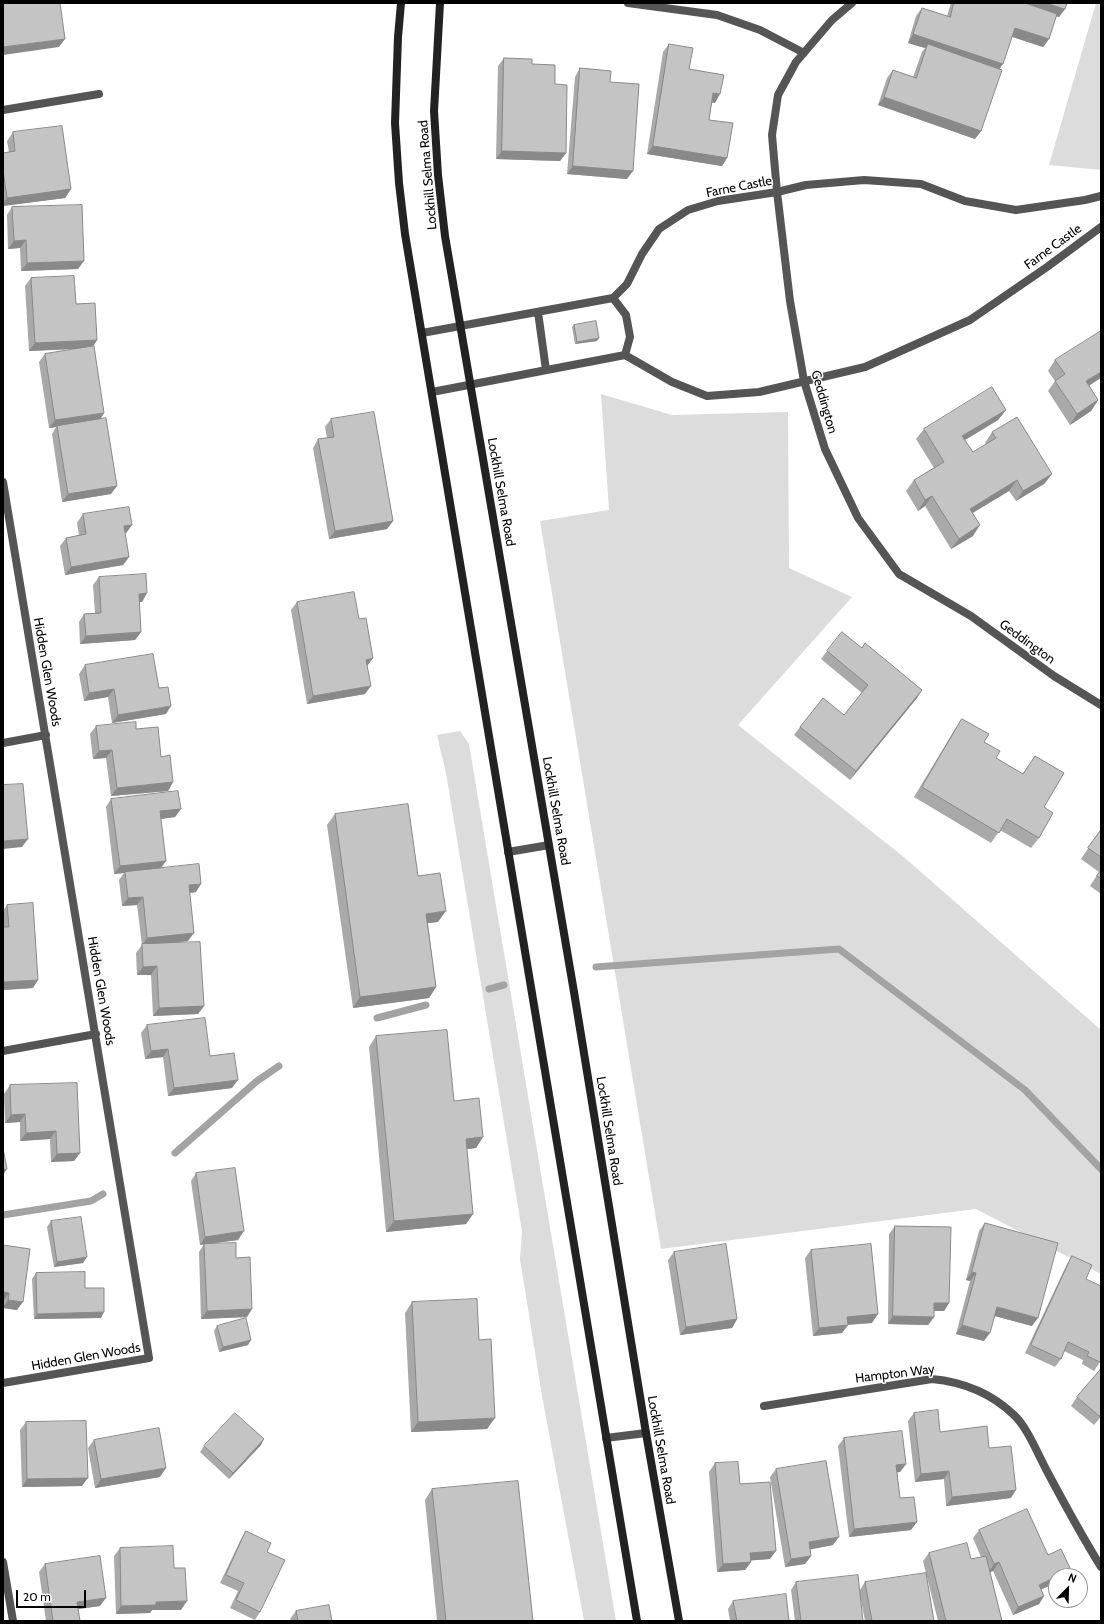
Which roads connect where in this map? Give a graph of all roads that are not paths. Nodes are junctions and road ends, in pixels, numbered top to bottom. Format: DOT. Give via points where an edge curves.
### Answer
graph roads {
  1 [pos="401,3"];
  2 [pos="440,3"];
  3 [pos="628,3"];
  4 [pos="852,3"];
  5 [pos="804,53"];
  6 [pos="98,94"];
  7 [pos="3,110"];
  8 [pos="777,192"];
  9 [pos="1101,196"];
  10 [pos="1101,227"];
  11 [pos="613,298"];
  12 [pos="538,312"];
  13 [pos="460,325"];
  14 [pos="422,333"];
  15 [pos="625,355"];
  16 [pos="546,370"];
  17 [pos="804,381"];
  18 [pos="471,384"];
  19 [pos="432,392"];
  20 [pos="3,482"];
  21 [pos="1101,705"];
  22 [pos="46,735"];
  23 [pos="3,743"];
  24 [pos="549,845"];
  25 [pos="508,852"];
  26 [pos="96,1034"];
  27 [pos="3,1051"];
  28 [pos="3,1383"];
  29 [pos="764,1406"];
  30 [pos="646,1433"];
  31 [pos="606,1438"];
  32 [pos="3,1562"];
  33 [pos="1101,1567"];
  34 [pos="13,1621"];
  35 [pos="637,1621"];
  36 [pos="679,1621"];
  1 -- 14 [label="main road" via="395,123 405,234"];
  2 -- 13 [label="main road, Lockhill Selma Road" via="434,111 438,175"];
  3 -- 5 [label="street" via="717,15 760,30"];
  4 -- 5 [label="street, Geddington" via="832,20"];
  5 -- 8 [label="street, Geddington" via="796,62 778,95 772,135"];
  6 -- 7 [label="street"];
  8 -- 9 [label="street, Farne Castle" via="806,185 864,180 921,184 965,201 1016,210"];
  8 -- 11 [label="street, Farne Castle" via="718,201 688,210 659,229 642,254 627,284"];
  8 -- 17 [label="street, Geddington" via="790,301"];
  10 -- 17 [label="street, Farne Castle" via="970,320 865,367"];
  11 -- 12 [label="street"];
  11 -- 15 [label="street" via="626,315 630,337"];
  12 -- 13 [label="street"];
  12 -- 16 [label="street"];
  13 -- 14 [label="street"];
  13 -- 18 [label="main road, Lockhill Selma Road"];
  14 -- 19 [label="main road"];
  15 -- 16 [label="street"];
  15 -- 17 [label="street, Farne Castle" via="652,372 707,396 759,392"];
  16 -- 18 [label="street"];
  17 -- 21 [label="street, Geddington" via="825,449 858,518 899,574 971,616 1054,676"];
  18 -- 19 [label="street"];
  18 -- 24 [label="main road, Lockhill Selma Road"];
  19 -- 25 [label="main road"];
  20 -- 22 [label="street, Hidden Glen Woods"];
  22 -- 23 [label="street"];
  22 -- 26 [label="street, Hidden Glen Woods"];
  24 -- 25 [label="street"];
  24 -- 30 [label="main road, Lockhill Selma Road"];
  25 -- 31 [label="main road"];
  26 -- 27 [label="street"];
  26 -- 28 [label="street, Hidden Glen Woods" via="149,1358"];
  29 -- 33 [label="street, Hampton Way" via="932,1379 972,1387 993,1398 1016,1416 1077,1529"];
  30 -- 31 [label="street"];
  30 -- 36 [label="main road, Lockhill Selma Road"];
  31 -- 35 [label="main road"];
  32 -- 34 [label="street"];
}
